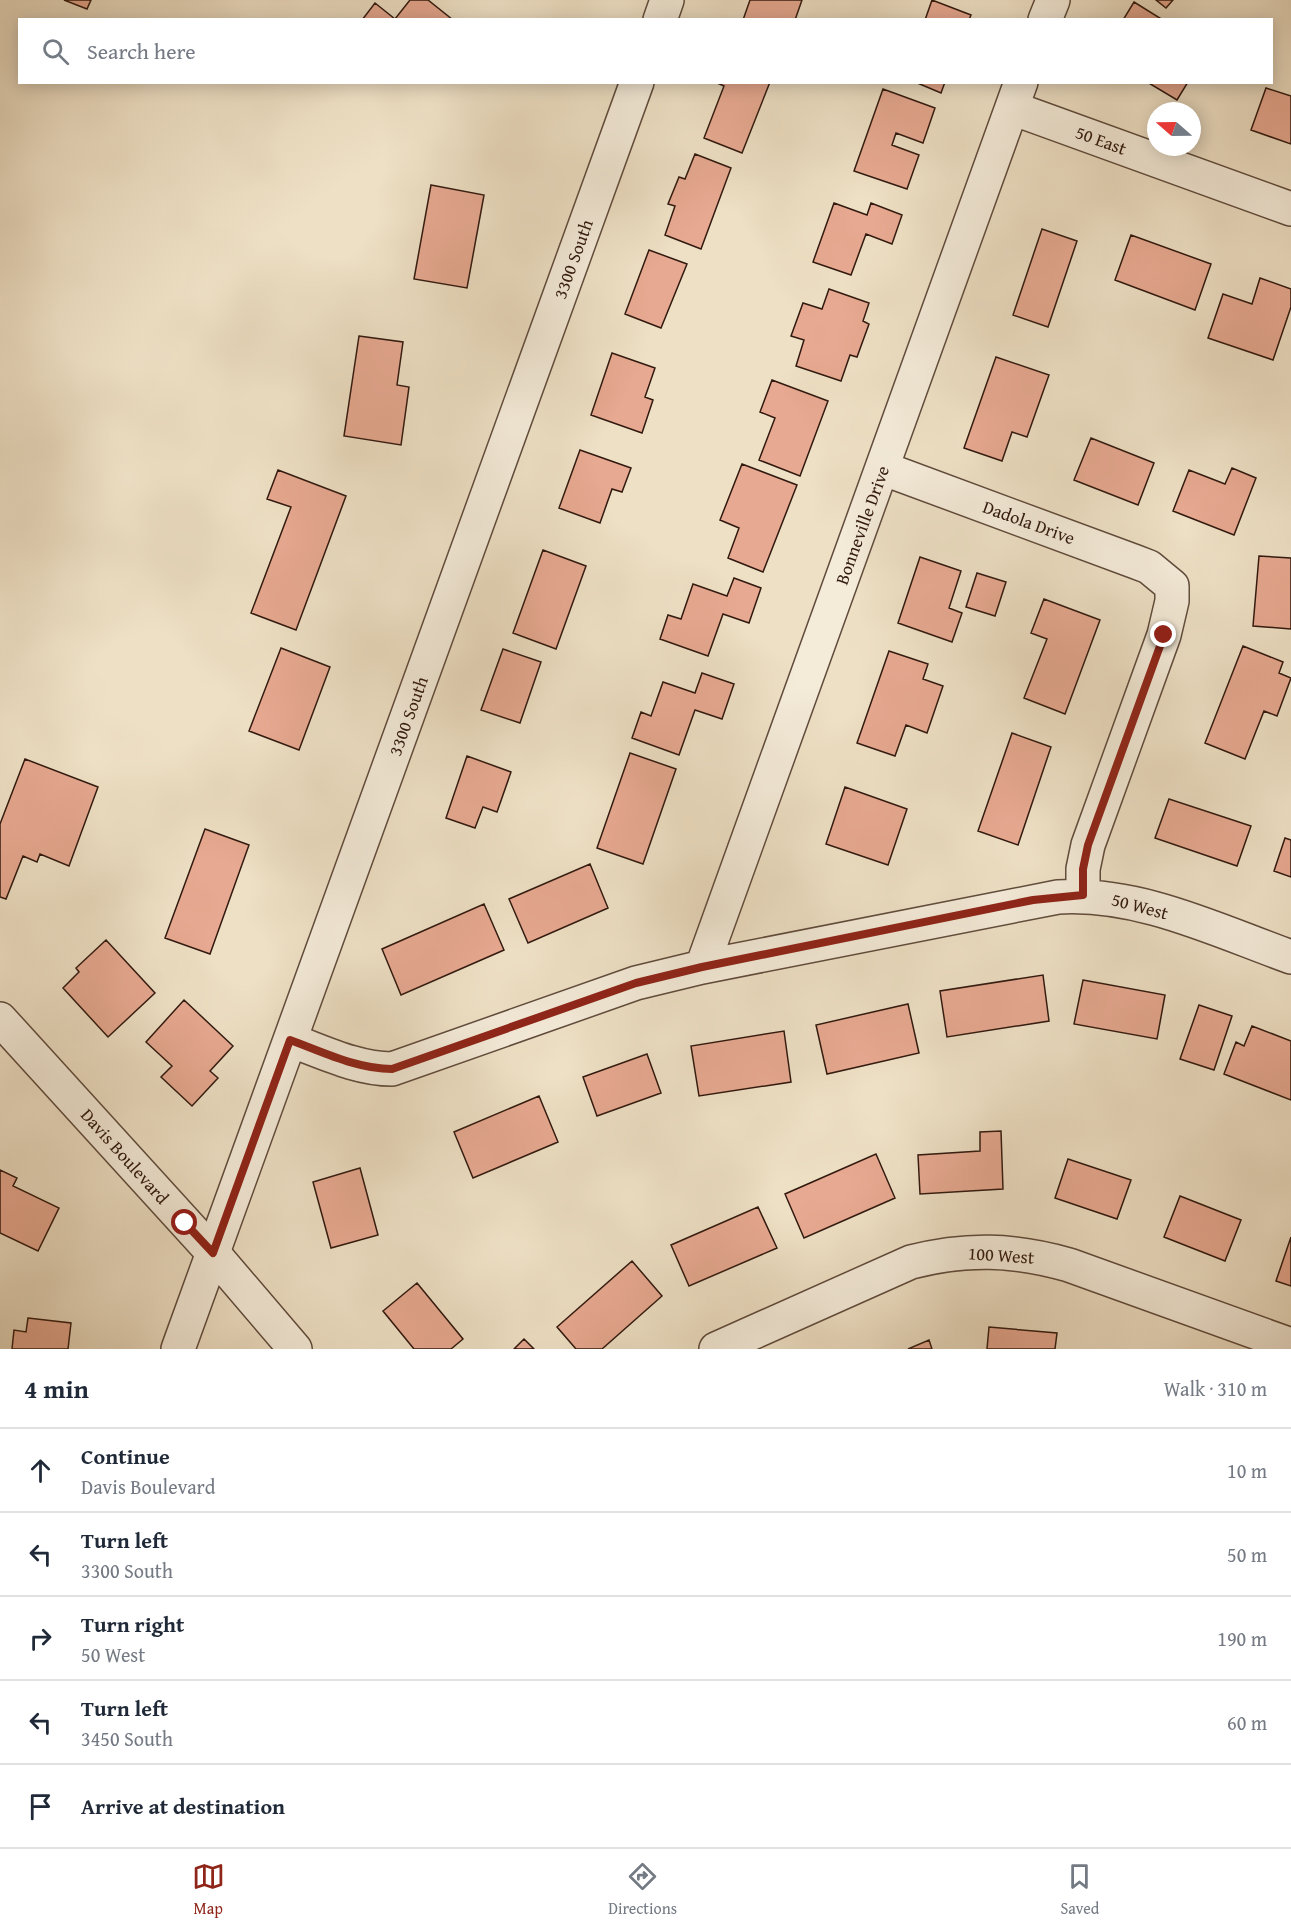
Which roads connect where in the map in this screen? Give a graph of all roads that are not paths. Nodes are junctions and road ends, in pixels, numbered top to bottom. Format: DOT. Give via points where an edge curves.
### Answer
graph roads {
  1 [pos="667,0"];
  2 [pos="1053,0"];
  3 [pos="661,18"];
  4 [pos="1046,18"];
  5 [pos="636,84"];
  6 [pos="1017,95"];
  7 [pos="1291,209"];
  8 [pos="882,468"];
  9 [pos="1083,895"];
  10 [pos="1291,957"];
  11 [pos="702,967"];
  12 [pos="0,1019"];
  13 [pos="290,1040"];
  14 [pos="213,1253"];
  15 [pos="1291,1344"];
  16 [pos="178,1349"];
  17 [pos="295,1349"];
  18 [pos="716,1349"];
  1 -- 3 [label="street"];
  2 -- 4 [label="street"];
  5 -- 13 [label="street, 3300 South"];
  6 -- 7 [label="street, 50 East"];
  6 -- 8 [label="street, Bonneville Drive"];
  8 -- 9 [label="street, Dadola Drive" via="1149,567 1172,586 1164,635 1086,851"];
  8 -- 11 [label="street, Bonneville Drive"];
  9 -- 10 [label="street, 50 West" via="1138,902"];
  9 -- 11 [label="street, 50 West" via="1033,900"];
  11 -- 13 [label="street, 50 West" via="584,1000 392,1069 349,1062"];
  12 -- 14 [label="street, Davis Boulevard"];
  13 -- 14 [label="street, 3300 South"];
  14 -- 16 [label="street, 3300 South"];
  14 -- 17 [label="street, Davis Boulevard"];
  15 -- 18 [label="street, 100 West" via="1069,1265 1038,1256 974,1251 911,1262"];
}
